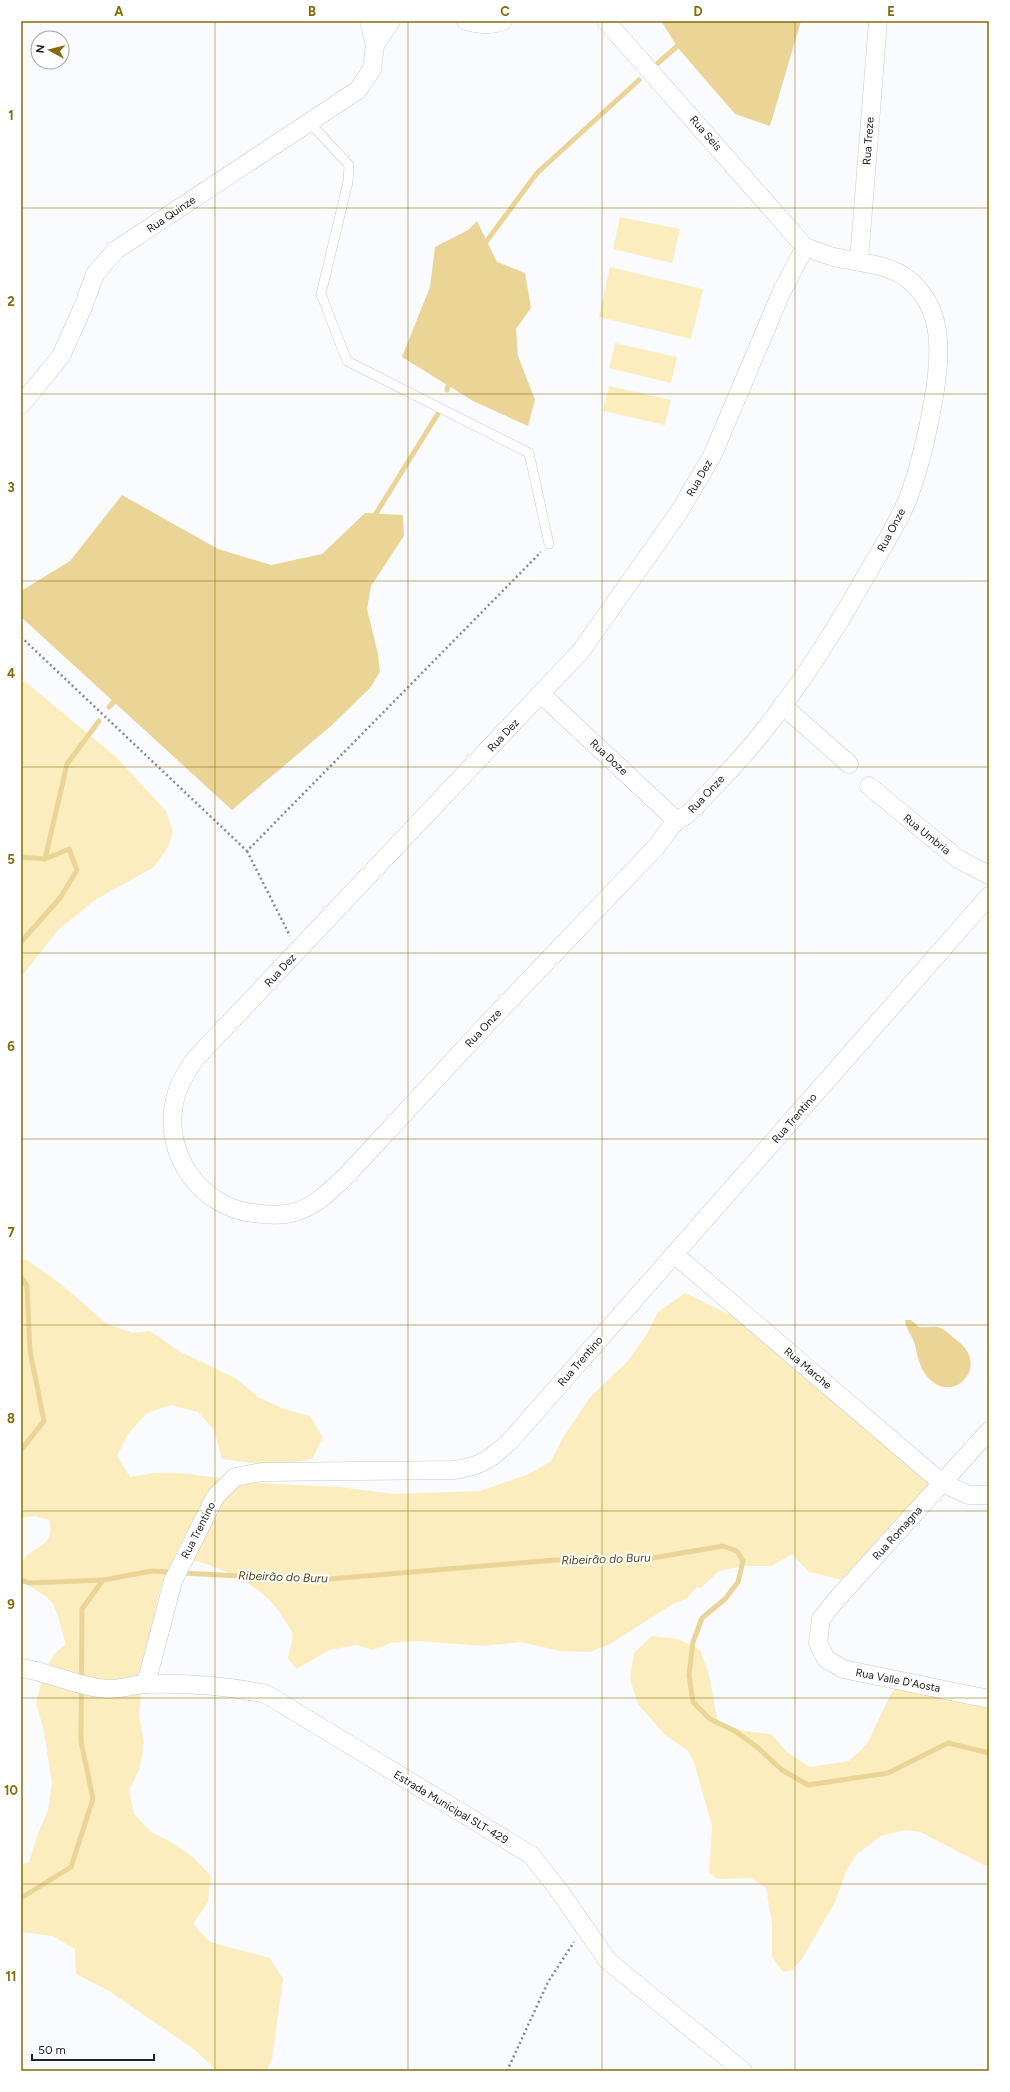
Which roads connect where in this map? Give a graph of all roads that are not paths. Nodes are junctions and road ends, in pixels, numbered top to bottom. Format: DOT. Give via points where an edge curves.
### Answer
graph roads {
  1 [pos="369,21"];
  2 [pos="391,21"];
  3 [pos="466,21"];
  4 [pos="503,21"];
  5 [pos="606,21"];
  6 [pos="878,21"];
  7 [pos="375,45"];
  8 [pos="309,122"];
  9 [pos="805,247"];
  10 [pos="859,261"];
  11 [pos="42,379"];
  12 [pos="21,381"];
  13 [pos="21,405"];
  14 [pos="549,544"];
  15 [pos="541,694"];
  16 [pos="782,706"];
  17 [pos="849,764"];
  18 [pos="869,786"];
  19 [pos="677,821"];
  20 [pos="989,875"];
  21 [pos="989,896"];
  22 [pos="193,1180"];
  23 [pos="674,1254"];
  24 [pos="989,1431"];
  25 [pos="942,1483"];
  26 [pos="989,1495"];
  27 [pos="818,1643"];
  28 [pos="21,1668"];
  29 [pos="146,1684"];
  30 [pos="989,1699"];
  31 [pos="742,2071"];
  1 -- 7 [label="street"];
  2 -- 7 [label="street"];
  3 -- 4 [label="street" via="478,25"];
  5 -- 9 [label="street, Rua Seis"];
  6 -- 10 [label="street, Rua Treze"];
  7 -- 8 [label="street, Rua Quinze" via="372,69 358,90"];
  8 -- 11 [label="street, Rua Quinze" via="116,250 95,274 61,356"];
  8 -- 14 [label="lane" via="348,165 348,182 320,294 347,361 529,454"];
  9 -- 10 [label="street, Rua Onze" via="835,257"];
  9 -- 15 [label="street, Rua Dez" via="782,291 712,456 679,512 581,651"];
  10 -- 16 [label="street, Rua Onze" via="898,273 908,279 931,309 938,330 939,357 928,433 917,472 897,523 828,642"];
  11 -- 12 [label="street"];
  11 -- 13 [label="street, Rua Quinze"];
  15 -- 19 [label="street, Rua Doze"];
  15 -- 22 [label="street, Rua Dez" via="196,1058 181,1080 174,1103 173,1130 181,1160"];
  16 -- 17 [label="street"];
  16 -- 19 [label="street, Rua Onze" via="762,733 701,801"];
  18 -- 20 [label="street, Rua Umbria" via="958,859"];
  19 -- 22 [label="street, Rua Onze" via="657,846 347,1175 324,1196 295,1212 266,1215 230,1209 210,1196"];
  21 -- 23 [label="street, Rua Trentino"];
  23 -- 25 [label="street, Rua Marche"];
  23 -- 29 [label="street, Rua Trentino" via="516,1434 491,1458 473,1467 454,1470 262,1472 235,1477 215,1497 173,1581"];
  24 -- 25 [label="street, Rua Romagna"];
  25 -- 26 [label="street, Rua Marche" via="969,1495"];
  25 -- 27 [label="street, Rua Romagna" via="822,1619"];
  27 -- 30 [label="street, Rua Valle D'Aosta" via="826,1659 843,1669"];
  28 -- 29 [label="street, Estrada Municipal SLT-429" via="109,1689"];
  29 -- 31 [label="street, Estrada Municipal SLT-429" via="237,1688 266,1694 531,1855 608,1961"];
}
